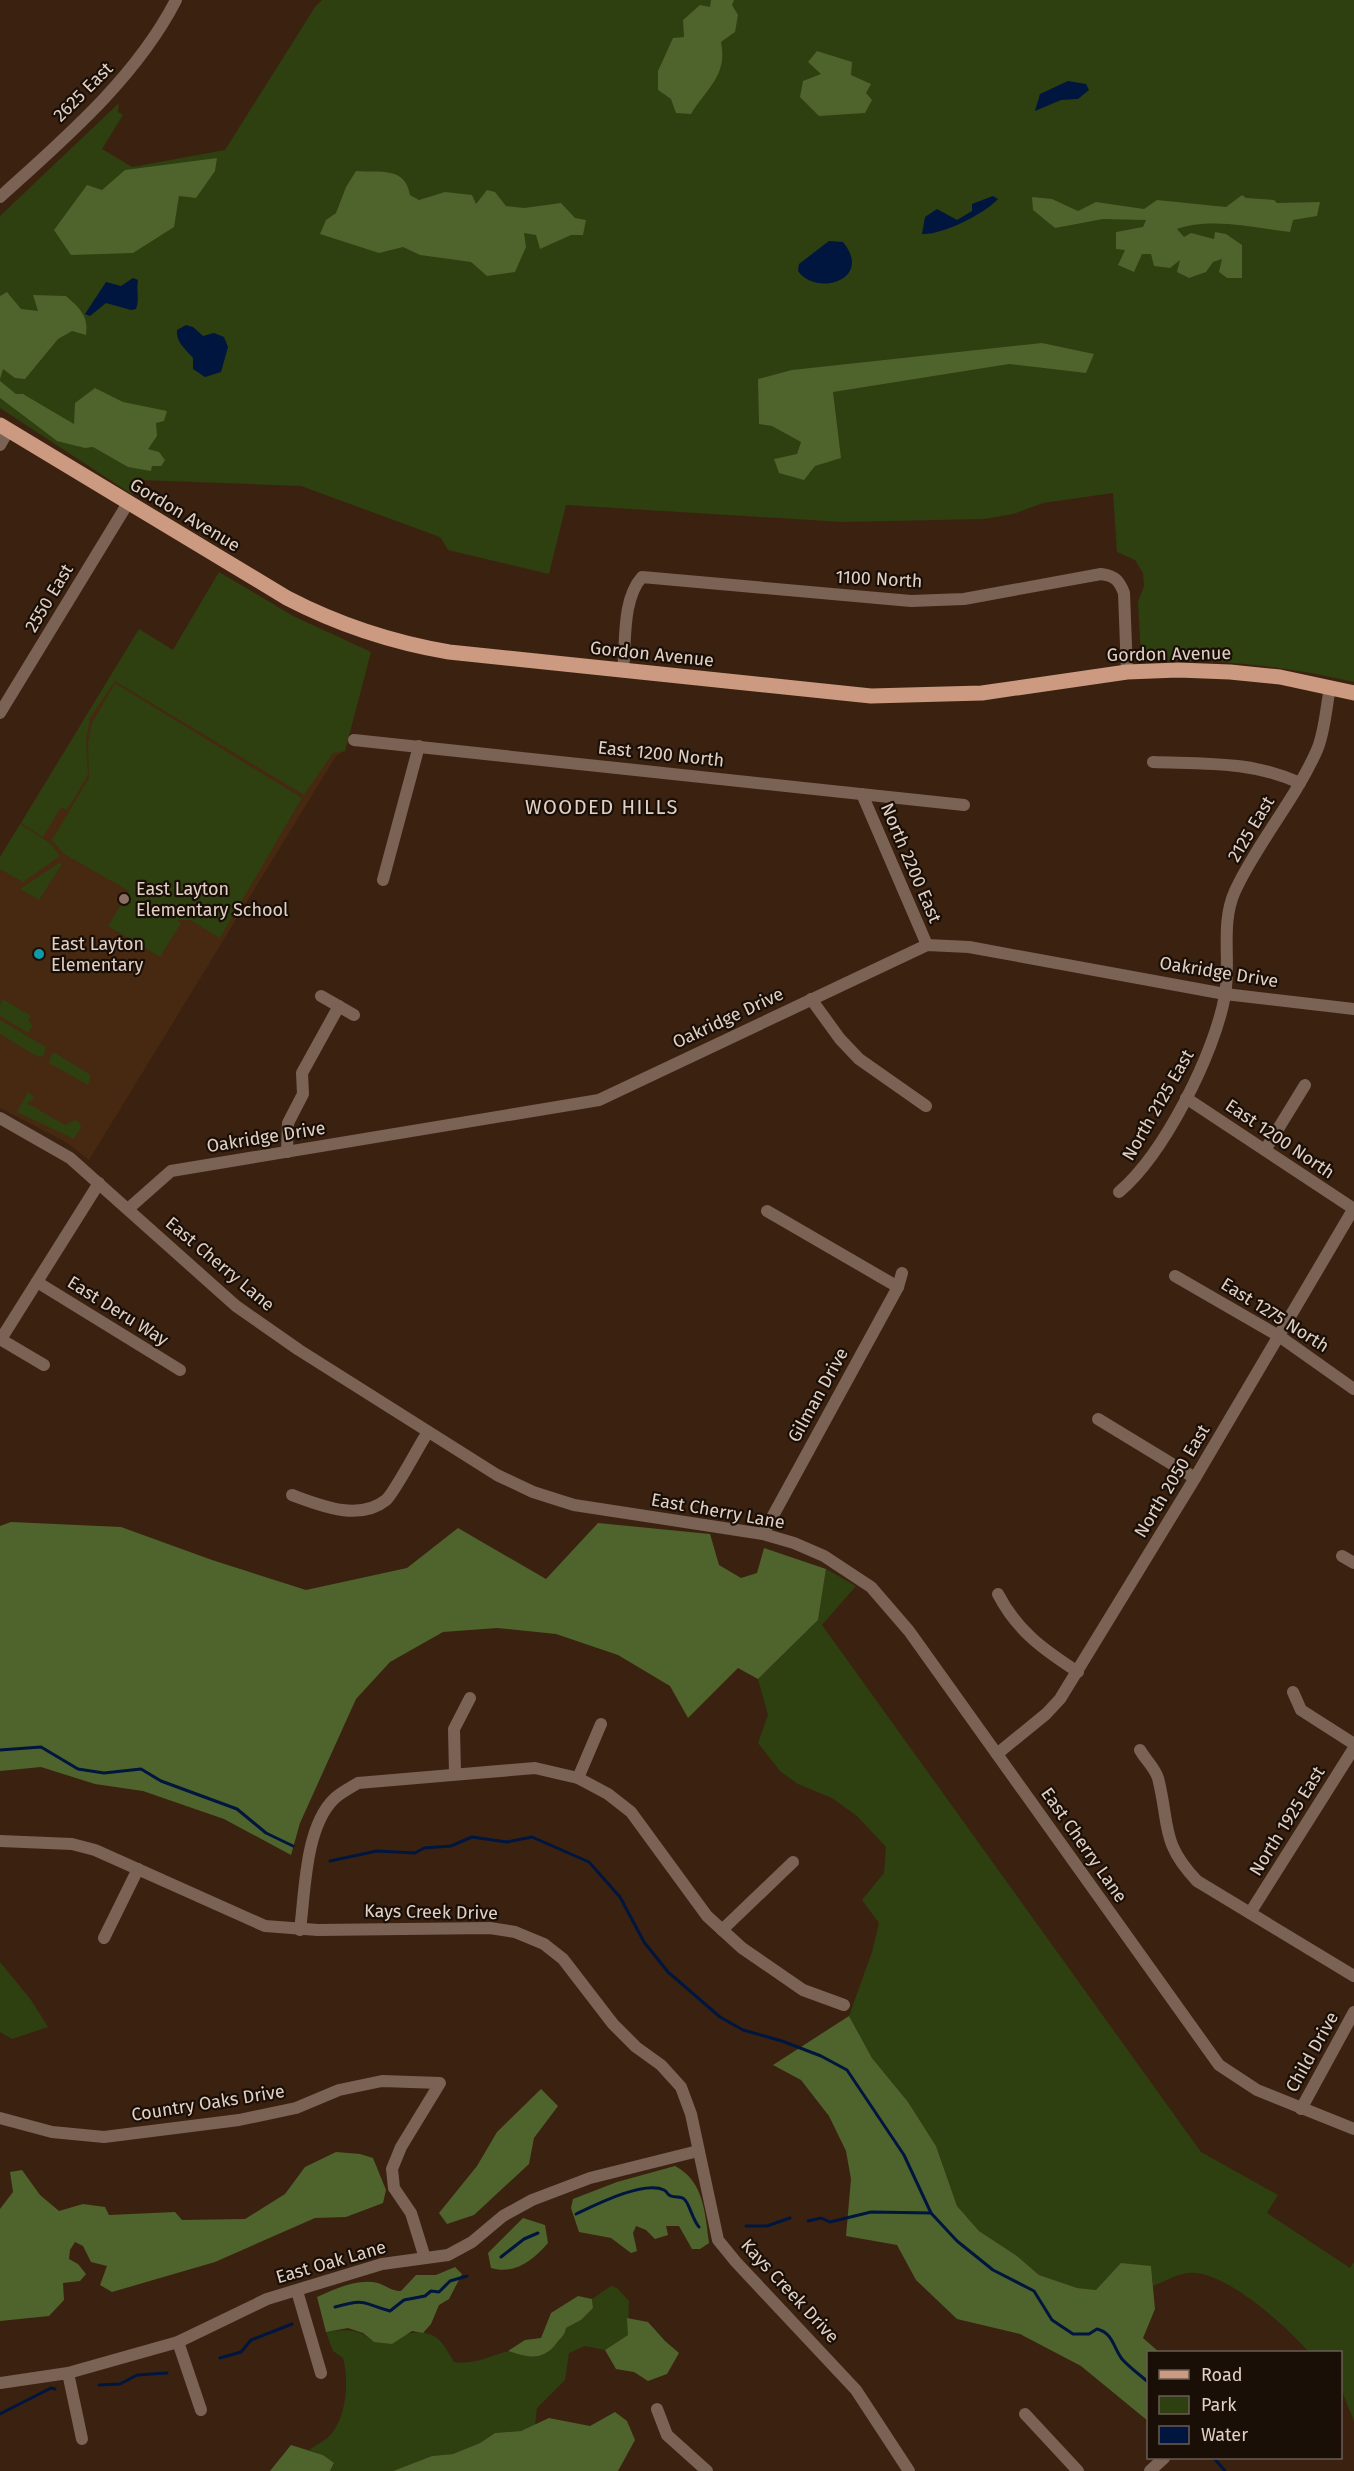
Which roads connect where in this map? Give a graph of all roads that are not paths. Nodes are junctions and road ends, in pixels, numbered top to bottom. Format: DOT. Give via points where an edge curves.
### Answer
graph roads {
  1 [pos="176,0"];
  2 [pos="0,197"];
  3 [pos="3,434"];
  4 [pos="128,503"];
  5 [pos="623,670"];
  6 [pos="1127,672"];
  7 [pos="1330,688"];
  8 [pos="1354,693"];
  9 [pos="0,713"];
  10 [pos="354,740"];
  11 [pos="419,746"];
  12 [pos="1153,762"];
  13 [pos="1300,783"];
  14 [pos="862,794"];
  15 [pos="964,805"];
  16 [pos="383,880"];
  17 [pos="927,945"];
  18 [pos="1226,994"];
  19 [pos="321,996"];
  20 [pos="811,999"];
  21 [pos="339,1006"];
  22 [pos="1354,1009"];
  23 [pos="354,1015"];
  24 [pos="1305,1085"];
  25 [pos="1186,1098"];
  26 [pos="926,1106"];
  27 [pos="0,1118"];
  28 [pos="1265,1150"];
  29 [pos="287,1152"];
  30 [pos="99,1182"];
  31 [pos="1119,1192"];
  32 [pos="128,1209"];
  33 [pos="1354,1209"];
  34 [pos="767,1211"];
  35 [pos="902,1273"];
  36 [pos="1175,1276"];
  37 [pos="37,1282"];
  38 [pos="898,1287"];
  39 [pos="1279,1335"];
  40 [pos="1,1339"];
  41 [pos="44,1365"];
  42 [pos="180,1370"];
  43 [pos="1354,1389"];
  44 [pos="1098,1419"];
  45 [pos="428,1432"];
  46 [pos="1196,1478"];
  47 [pos="292,1495"];
  48 [pos="764,1534"];
  49 [pos="1342,1556"];
  50 [pos="1354,1563"];
  51 [pos="998,1594"];
  52 [pos="1078,1672"];
  53 [pos="1293,1692"];
  54 [pos="470,1698"];
  55 [pos="601,1724"];
  56 [pos="1354,1746"];
  57 [pos="1140,1750"];
  58 [pos="997,1754"];
  59 [pos="455,1773"];
  60 [pos="578,1778"];
  61 [pos="0,1841"];
  62 [pos="793,1862"];
  63 [pos="138,1869"];
  64 [pos="1250,1913"];
  65 [pos="300,1930"];
  66 [pos="722,1930"];
  67 [pos="104,1938"];
  68 [pos="1354,1976"];
  69 [pos="844,2005"];
  70 [pos="1354,2012"];
  71 [pos="1301,2109"];
  72 [pos="0,2118"];
  73 [pos="1354,2129"];
  74 [pos="698,2151"];
  75 [pos="425,2258"];
  76 [pos="297,2291"];
  77 [pos="178,2342"];
  78 [pos="68,2373"];
  79 [pos="321,2373"];
  80 [pos="0,2383"];
  81 [pos="657,2409"];
  82 [pos="201,2410"];
  83 [pos="1024,2414"];
  84 [pos="82,2439"];
  85 [pos="1162,2459"];
  86 [pos="707,2471"];
  87 [pos="909,2471"];
  88 [pos="1078,2471"];
  89 [pos="1150,2471"];
  1 -- 2 [label="street, 2625 East" via="127,73"];
  3 -- 4 [label="main road, Gordon Avenue"];
  4 -- 5 [label="main road, Gordon Avenue" via="286,598 367,634 449,652"];
  4 -- 9 [label="street, 2550 East"];
  5 -- 6 [label="main road, Gordon Avenue" via="835,693 908,696 982,693"];
  5 -- 6 [label="street, 1100 North" via="630,598 642,577 911,601 964,598 1101,574 1120,581 1124,593"];
  6 -- 7 [label="main road, Gordon Avenue" via="1230,672"];
  7 -- 8 [label="main road, Gordon Avenue"];
  7 -- 13 [label="street, 2125 East" via="1318,748"];
  10 -- 11 [label="street, East 1200 North"];
  11 -- 14 [label="street, East 1200 North"];
  11 -- 16 [label="street"];
  12 -- 13 [label="street" via="1243,765 1272,771"];
  13 -- 18 [label="street, 2125 East" via="1234,892 1227,926"];
  14 -- 15 [label="street, East 1200 North"];
  14 -- 17 [label="street, North 2200 East"];
  17 -- 18 [label="street, Oakridge Drive" via="969,947"];
  17 -- 20 [label="street, Oakridge Drive"];
  18 -- 22 [label="street, Oakridge Drive"];
  18 -- 25 [label="street, North 2125 East" via="1212,1045"];
  19 -- 21 [label="street"];
  20 -- 26 [label="street" via="860,1059"];
  20 -- 29 [label="street, Oakridge Drive" via="599,1100"];
  21 -- 23 [label="street"];
  21 -- 29 [label="street" via="302,1073 303,1094 288,1123"];
  24 -- 28 [label="street"];
  25 -- 28 [label="street, East 1200 North"];
  25 -- 31 [label="street, North 2125 East" via="1137,1176"];
  27 -- 30 [label="street, East Cherry Lane" via="62,1153"];
  28 -- 33 [label="street, East 1200 North"];
  29 -- 32 [label="street, Oakridge Drive" via="171,1171"];
  30 -- 32 [label="street, East Cherry Lane"];
  30 -- 37 [label="street"];
  32 -- 45 [label="street, East Cherry Lane" via="236,1306"];
  33 -- 39 [label="street, North 2050 East"];
  34 -- 38 [label="street"];
  35 -- 38 [label="street, Gilman Drive"];
  36 -- 39 [label="street, East 1275 North"];
  37 -- 40 [label="street"];
  37 -- 42 [label="street, East Deru Way"];
  38 -- 48 [label="street, Gilman Drive"];
  39 -- 43 [label="street, East 1275 North"];
  39 -- 46 [label="street, North 2050 East"];
  40 -- 41 [label="street"];
  44 -- 46 [label="street"];
  45 -- 47 [label="street" via="386,1500 363,1510 330,1509"];
  45 -- 48 [label="street, East Cherry Lane" via="497,1475 574,1505"];
  46 -- 52 [label="street, North 2050 East"];
  48 -- 58 [label="street, East Cherry Lane" via="824,1556 872,1587 909,1631"];
  49 -- 50 [label="street"];
  51 -- 52 [label="street" via="1009,1616 1026,1635"];
  52 -- 58 [label="street, North 2050 East" via="1046,1714"];
  53 -- 56 [label="street" via="1301,1710"];
  54 -- 59 [label="street" via="454,1729"];
  55 -- 60 [label="street"];
  56 -- 64 [label="street, North 1925 East"];
  57 -- 64 [label="street" via="1157,1776 1169,1844 1180,1864 1197,1881"];
  58 -- 71 [label="street, East Cherry Lane" via="1219,2066 1257,2090"];
  59 -- 60 [label="street" via="535,1768"];
  59 -- 65 [label="street" via="358,1783 334,1799 312,1842"];
  60 -- 66 [label="street" via="631,1812 706,1916"];
  61 -- 63 [label="street, Kays Creek Drive" via="72,1844"];
  62 -- 66 [label="street"];
  63 -- 65 [label="street, Kays Creek Drive" via="265,1926"];
  63 -- 67 [label="street"];
  64 -- 68 [label="street"];
  65 -- 74 [label="street, Kays Creek Drive" via="490,1929 515,1932 543,1944 563,1959 613,2024 681,2087"];
  66 -- 69 [label="street" via="803,1990"];
  70 -- 71 [label="street, Child Drive"];
  71 -- 73 [label="street, East Cherry Lane"];
  72 -- 75 [label="street, Country Oaks Drive" via="52,2132 104,2137 239,2120 296,2108 339,2090 382,2081 440,2083 392,2169 394,2188 411,2212"];
  74 -- 75 [label="street, East Oak Lane" via="590,2178 536,2198 448,2255"];
  74 -- 87 [label="street, Kays Creek Drive" via="718,2240 856,2391"];
  75 -- 76 [label="street, East Oak Lane" via="382,2264"];
  76 -- 77 [label="street, East Oak Lane" via="267,2299"];
  76 -- 79 [label="street"];
  77 -- 78 [label="street, East Oak Lane"];
  77 -- 82 [label="street"];
  78 -- 80 [label="street, East Oak Lane"];
  78 -- 84 [label="street"];
  81 -- 86 [label="street" via="667,2435"];
  83 -- 88 [label="street"];
  85 -- 89 [label="street"];
}
